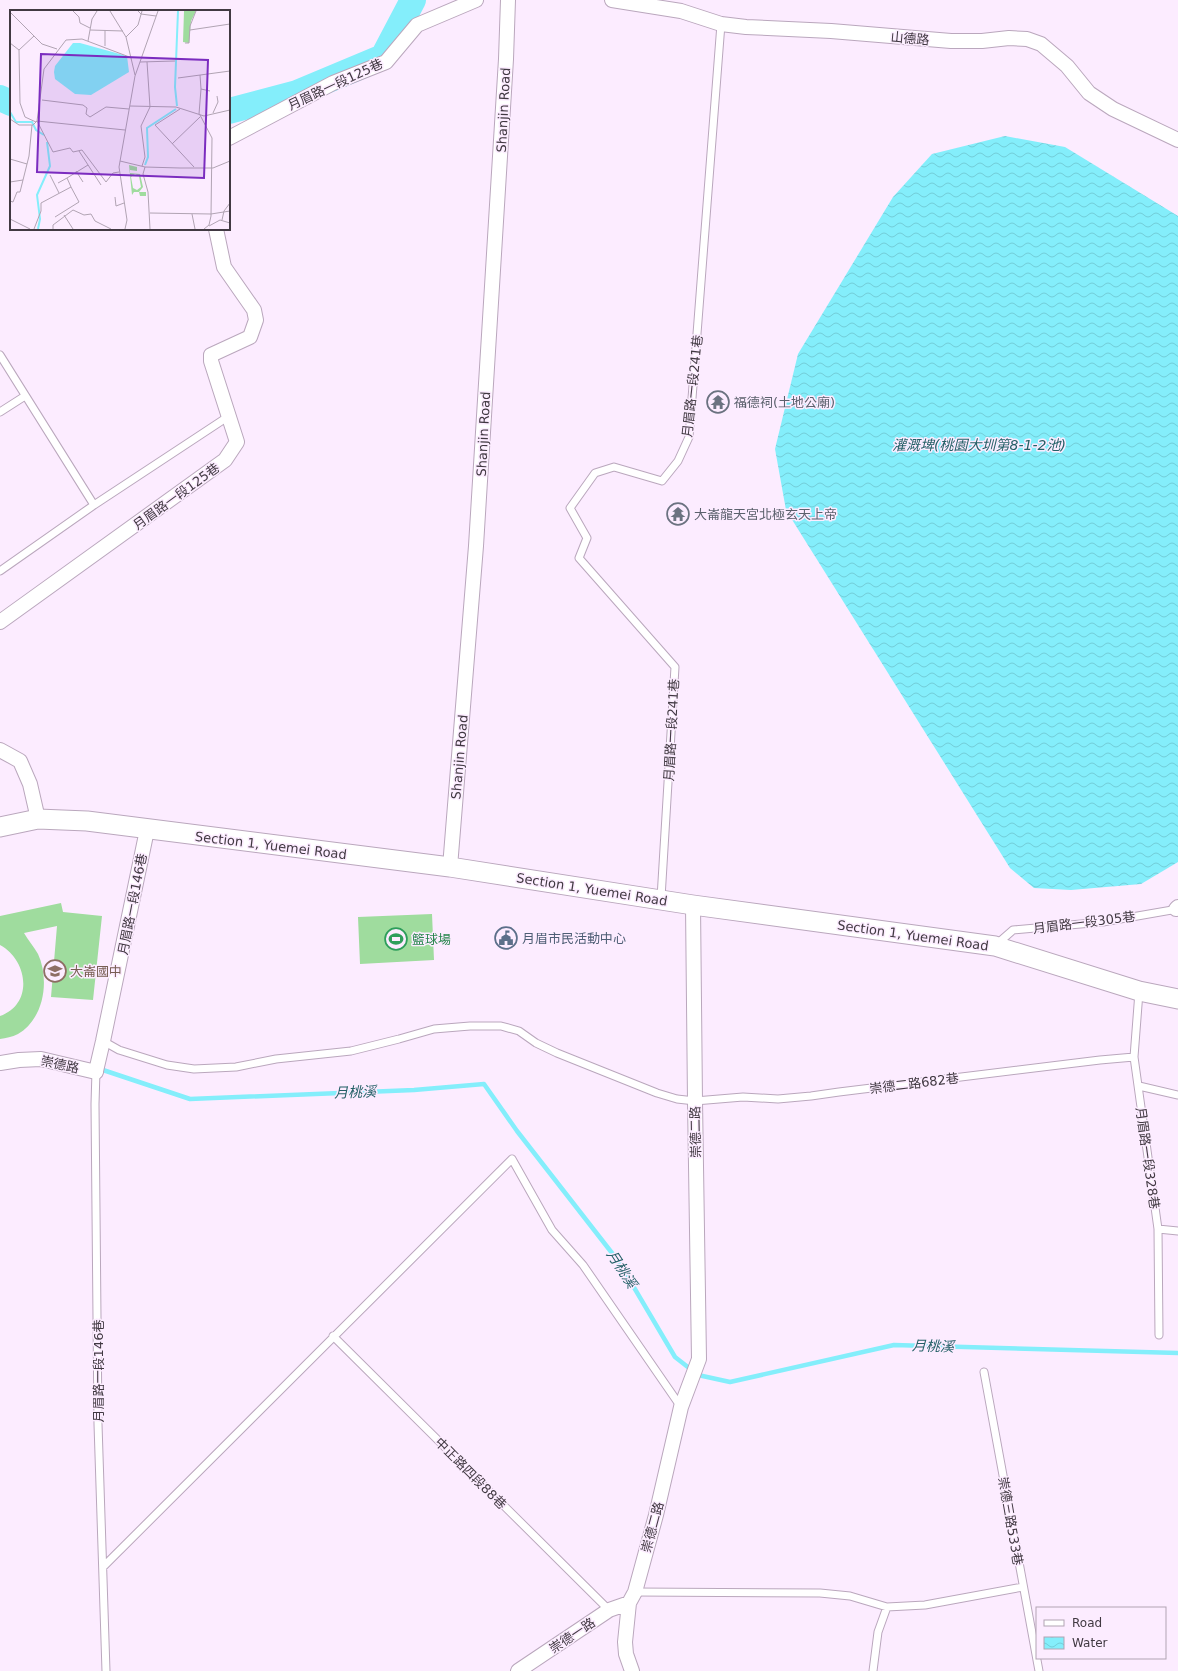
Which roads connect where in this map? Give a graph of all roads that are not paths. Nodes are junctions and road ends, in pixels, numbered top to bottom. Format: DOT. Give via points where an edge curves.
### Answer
graph roads {
  1 [pos="476,0"];
  2 [pos="508,0"];
  3 [pos="612,0"];
  4 [pos="721,24"];
  5 [pos="230,137"];
  6 [pos="1178,140"];
  7 [pos="216,230"];
  8 [pos="0,355"];
  9 [pos="25,396"];
  10 [pos="0,412"];
  11 [pos="229,416"];
  12 [pos="94,505"];
  13 [pos="0,571"];
  14 [pos="0,622"];
  15 [pos="0,750"];
  16 [pos="38,819"];
  17 [pos="0,827"];
  18 [pos="147,830"];
  19 [pos="450,867"];
  20 [pos="660,900"];
  21 [pos="693,905"];
  22 [pos="1177,908"];
  23 [pos="995,946"];
  24 [pos="1139,991"];
  25 [pos="1178,999"];
  26 [pos="102,1045"];
  27 [pos="1134,1057"];
  28 [pos="0,1063"];
  29 [pos="96,1071"];
  30 [pos="1139,1086"];
  31 [pos="1178,1095"];
  32 [pos="694,1101"];
  33 [pos="1158,1229"];
  34 [pos="1178,1231"];
  35 [pos="1159,1335"];
  36 [pos="333,1336"];
  37 [pos="984,1372"];
  38 [pos="681,1407"];
  39 [pos="104,1567"];
  40 [pos="1023,1587"];
  41 [pos="632,1597"];
  42 [pos="887,1607"];
  43 [pos="609,1610"];
  44 [pos="1036,1655"];
  45 [pos="1037,1659"];
  46 [pos="106,1671"];
  47 [pos="518,1671"];
  48 [pos="632,1671"];
  49 [pos="873,1671"];
  50 [pos="1039,1671"];
  1 -- 5 [label="street, 月眉路一段125巷" via="417,25 386,62 333,83"];
  2 -- 19 [label="street, Shanjin Road" via="476,546"];
  3 -- 4 [label="street, 山德路" via="681,12"];
  4 -- 6 [label="street, 山德路" via="951,41 1027,39 1041,44 1067,66 1089,93 1107,105"];
  4 -- 20 [label="lane, 月眉路一段241巷" via="689,437 678,462 662,481 614,467 595,473 570,508 587,538 579,558 675,667"];
  7 -- 11 [label="street, 月眉路一段125巷" via="224,267 254,310 256,320 250,337 211,355"];
  8 -- 9 [label="lane"];
  9 -- 10 [label="lane"];
  9 -- 12 [label="lane"];
  11 -- 12 [label="lane"];
  11 -- 14 [label="street, 月眉路一段125巷" via="237,442 225,460"];
  12 -- 13 [label="lane"];
  15 -- 16 [label="street" via="20,761 30,784"];
  16 -- 17 [label="street, Section 1, Yuemei Road"];
  16 -- 18 [label="street, Section 1, Yuemei Road" via="87,821"];
  18 -- 19 [label="street, Section 1, Yuemei Road"];
  18 -- 26 [label="street, 月眉路一段146巷"];
  19 -- 20 [label="street, Section 1, Yuemei Road"];
  20 -- 21 [label="street, Section 1, Yuemei Road"];
  21 -- 23 [label="street, Section 1, Yuemei Road"];
  21 -- 32 [label="street, 崇德二路"];
  22 -- 23 [label="lane, 月眉路一段305巷" via="1103,922 1014,930"];
  23 -- 24 [label="street, Section 1, Yuemei Road"];
  24 -- 25 [label="street, Section 1, Yuemei Road"];
  24 -- 27 [label="lane, 月眉路一段328巷"];
  26 -- 29 [label="street, 月眉路一段146巷"];
  26 -- 32 [label="lane, 崇德二路682巷" via="167,1065 194,1069 236,1067 276,1059 351,1051 434,1029 501,1026 519,1031 543,1046 657,1093"];
  27 -- 30 [label="lane, 月眉路一段328巷"];
  27 -- 32 [label="lane, 崇德二路682巷" via="811,1096"];
  28 -- 29 [label="street, 崇德路" via="41,1059"];
  29 -- 39 [label="lane, 月眉路一段146巷" via="98,1424"];
  30 -- 31 [label="lane, 月眉路一段328巷"];
  30 -- 33 [label="lane, 月眉路一段328巷"];
  32 -- 38 [label="street, 崇德二路" via="699,1359"];
  33 -- 34 [label="lane"];
  33 -- 35 [label="lane, 月眉路一段328巷"];
  36 -- 38 [label="lane" via="512,1159 552,1230 583,1265"];
  36 -- 39 [label="lane"];
  36 -- 43 [label="lane, 中正路四段88巷"];
  37 -- 40 [label="lane, 崇德三路533巷"];
  38 -- 41 [label="street, 崇德二路" via="656,1515"];
  39 -- 46 [label="lane, 月眉路一段146巷"];
  40 -- 42 [label="lane" via="925,1605"];
  40 -- 44 [label="lane, 崇德三路533巷"];
  41 -- 42 [label="lane" via="820,1593 850,1596"];
  41 -- 43 [label="street, 崇德一路"];
  41 -- 48 [label="street, 崇德二路" via="624,1642"];
  42 -- 49 [label="lane" via="878,1632"];
  43 -- 47 [label="street, 崇德一路"];
  45 -- 50 [label="lane, 崇德三路533巷"];
}
